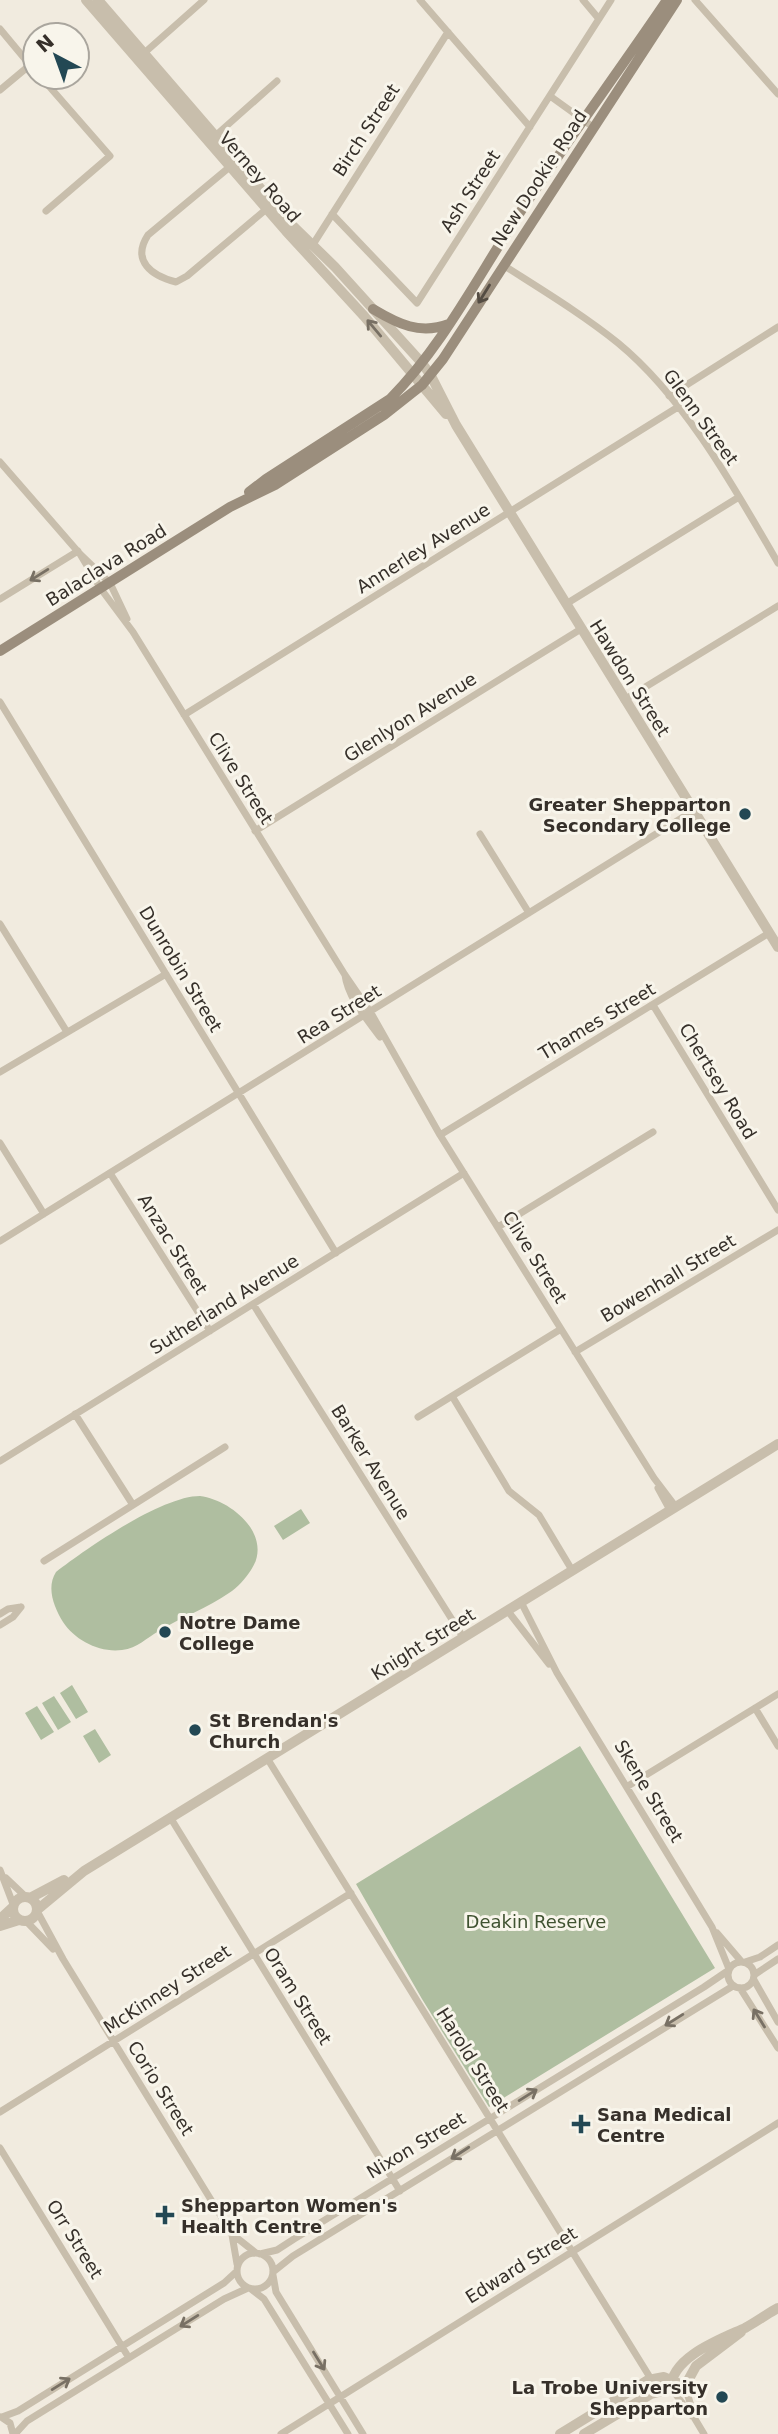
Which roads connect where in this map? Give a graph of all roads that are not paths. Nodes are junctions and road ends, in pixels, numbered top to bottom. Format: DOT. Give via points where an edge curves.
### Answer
graph roads {
  1 [pos="86,0"];
  2 [pos="98,0"];
  3 [pos="204,0"];
  4 [pos="420,0"];
  5 [pos="583,0"];
  6 [pos="611,0"];
  7 [pos="667,0"];
  8 [pos="677,0"];
  9 [pos="695,0"];
  10 [pos="599,19"];
  11 [pos="0,29"];
  12 [pos="448,32"];
  13 [pos="21,55"];
  14 [pos="141,57"];
  15 [pos="21,76"];
  16 [pos="277,81"];
  17 [pos="0,90"];
  18 [pos="53,91"];
  19 [pos="778,94"];
  20 [pos="550,96"];
  21 [pos="588,124"];
  22 [pos="530,127"];
  23 [pos="212,139"];
  24 [pos="234,164"];
  25 [pos="270,206"];
  26 [pos="46,211"];
  27 [pos="332,214"];
  28 [pos="312,246"];
  29 [pos="503,265"];
  30 [pos="373,309"];
  31 [pos="449,324"];
  32 [pos="778,327"];
  33 [pos="421,362"];
  34 [pos="412,374"];
  35 [pos="430,374"];
  36 [pos="422,385"];
  37 [pos="669,396"];
  38 [pos="678,407"];
  39 [pos="456,425"];
  40 [pos="0,462"];
  41 [pos="739,498"];
  42 [pos="230,507"];
  43 [pos="509,512"];
  44 [pos="79,553"];
  45 [pos="778,563"];
  46 [pos="105,586"];
  47 [pos="0,600"];
  48 [pos="566,604"];
  49 [pos="778,606"];
  50 [pos="581,629"];
  51 [pos="0,651"];
  52 [pos="624,700"];
  53 [pos="0,702"];
  54 [pos="184,715"];
  55 [pos="693,811"];
  56 [pos="255,831"];
  57 [pos="480,834"];
  58 [pos="529,913"];
  59 [pos="0,924"];
  60 [pos="769,933"];
  61 [pos="778,947"];
  62 [pos="166,974"];
  63 [pos="653,1005"];
  64 [pos="368,1015"];
  65 [pos="67,1032"];
  66 [pos="0,1072"];
  67 [pos="239,1094"];
  68 [pos="653,1132"];
  69 [pos="440,1135"];
  70 [pos="0,1143"];
  71 [pos="110,1173"];
  72 [pos="464,1173"];
  73 [pos="778,1210"];
  74 [pos="44,1214"];
  75 [pos="498,1227"];
  76 [pos="778,1230"];
  77 [pos="0,1241"];
  78 [pos="336,1253"];
  79 [pos="253,1304"];
  80 [pos="561,1329"];
  81 [pos="210,1331"];
  82 [pos="575,1352"];
  83 [pos="452,1396"];
  84 [pos="75,1414"];
  85 [pos="418,1417"];
  86 [pos="778,1444"];
  87 [pos="225,1447"];
  88 [pos="0,1461"];
  89 [pos="133,1505"];
  90 [pos="673,1509"];
  91 [pos="44,1561"];
  92 [pos="572,1570"];
  93 [pos="521,1602"];
  94 [pos="507,1611"];
  95 [pos="0,1614"];
  96 [pos="0,1625"];
  97 [pos="463,1637"];
  98 [pos="557,1673"];
  99 [pos="778,1694"];
  100 [pos="755,1708"];
  101 [pos="778,1746"];
  102 [pos="267,1758"];
  103 [pos="628,1786"];
  104 [pos="170,1817"];
  105 [pos="83,1871"];
  106 [pos="1,1872"];
  107 [pos="351,1893"];
  108 [pos="28,1897"];
  109 [pos="13,1906"];
  110 [pos="37,1910"];
  111 [pos="0,1919"];
  112 [pos="23,1921"];
  113 [pos="0,1926"];
  114 [pos="712,1927"];
  115 [pos="778,1945"];
  116 [pos="253,1953"];
  117 [pos="63,1959"];
  118 [pos="778,1959"];
  119 [pos="743,1962"];
  120 [pos="729,1970"];
  121 [pos="754,1977"];
  122 [pos="737,1987"];
  123 [pos="778,2022"];
  124 [pos="113,2041"];
  125 [pos="778,2048"];
  126 [pos="0,2112"];
  127 [pos="490,2118"];
  128 [pos="778,2123"];
  129 [pos="497,2129"];
  130 [pos="0,2148"];
  131 [pos="392,2178"];
  132 [pos="400,2191"];
  133 [pos="232,2234"];
  134 [pos="573,2251"];
  135 [pos="258,2253"];
  136 [pos="237,2269"];
  137 [pos="273,2274"];
  138 [pos="250,2289"];
  139 [pos="778,2308"];
  140 [pos="747,2327"];
  141 [pos="122,2346"];
  142 [pos="130,2358"];
  143 [pos="651,2379"];
  144 [pos="671,2383"];
  145 [pos="685,2386"];
  146 [pos="632,2389"];
  147 [pos="341,2397"];
  148 [pos="639,2400"];
  149 [pos="330,2404"];
  150 [pos="1,2417"];
  151 [pos="695,2419"];
  152 [pos="14,2434"];
  153 [pos="281,2434"];
  154 [pos="348,2434"];
  155 [pos="363,2434"];
  156 [pos="560,2434"];
  157 [pos="584,2434"];
  158 [pos="704,2434"];
  1 -- 14 [label="street, Verney Road"];
  2 -- 14 [label="street, Verney Road"];
  3 -- 14 [label="street"];
  4 -- 12 [label="street"];
  5 -- 10 [label="street"];
  6 -- 10 [label="street, Ash Street"];
  7 -- 21 [label="main road, New Dookie Road"];
  8 -- 21 [label="main road, New Dookie Road"];
  9 -- 19 [label="street"];
  10 -- 20 [label="street, Ash Street"];
  11 -- 13 [label="street"];
  12 -- 22 [label="street"];
  12 -- 27 [label="street, Birch Street"];
  14 -- 23 [label="street, Verney Road"];
  15 -- 17 [label="street"];
  16 -- 23 [label="street"];
  18 -- 26 [label="street" via="110,156"];
  20 -- 21 [label="street"];
  20 -- 22 [label="street, Ash Street"];
  21 -- 29 [label="main road, New Dookie Road"];
  21 -- 31 [label="main road, New Dookie Road" via="516,220"];
  22 -- 27 [label="street, Ash Street" via="417,303"];
  23 -- 24 [label="street, Verney Road"];
  24 -- 25 [label="street, Verney Road"];
  24 -- 25 [label="street" via="148,236 141,246 143,262 176,282"];
  25 -- 28 [label="street, Verney Road"];
  34 -- 25 [label="street, Verney Road, one-way"];
  27 -- 28 [label="street, Birch Street"];
  28 -- 30 [label="street, Verney Road"];
  29 -- 35 [label="main road, New Dookie Road, one-way"];
  29 -- 37 [label="street, Glenn Street" via="619,344"];
  30 -- 31 [label="main road" via="418,329"];
  30 -- 33 [label="street, Verney Road"];
  31 -- 33 [label="main road, New Dookie Road"];
  32 -- 37 [label="street"];
  33 -- 34 [label="main road, New Dookie Road"];
  33 -- 35 [label="street, Hawdon Street"];
  34 -- 36 [label="street, Hawdon Street"];
  34 -- 42 [label="main road, Balaclava Road" via="390,399"];
  35 -- 36 [label="main road, New Dookie Road"];
  35 -- 39 [label="street, Hawdon Street"];
  36 -- 39 [label="street, Hawdon Street"];
  36 -- 42 [label="main road, Balaclava Road" via="275,485"];
  37 -- 38 [label="street, Glenn Street"];
  38 -- 41 [label="street, Glenn Street"];
  38 -- 43 [label="street, Annerley Avenue"];
  39 -- 43 [label="street, Hawdon Street"];
  40 -- 44 [label="street, Clive Street"];
  41 -- 45 [label="street, Glenn Street"];
  41 -- 48 [label="street"];
  42 -- 46 [label="main road, Balaclava Road"];
  43 -- 48 [label="street, Hawdon Street"];
  43 -- 54 [label="street, Annerley Avenue"];
  44 -- 46 [label="street, Clive Street"];
  44 -- 47 [label="street, Balaclava Road, one-way"];
  46 -- 51 [label="main road, Balaclava Road"];
  46 -- 54 [label="street, Clive Street"];
  48 -- 50 [label="street, Hawdon Street"];
  49 -- 52 [label="street"];
  50 -- 52 [label="street, Hawdon Street"];
  50 -- 56 [label="street, Glenlyon Avenue"];
  52 -- 55 [label="street, Hawdon Street"];
  53 -- 62 [label="street, Dunrobin Street"];
  54 -- 56 [label="street, Clive Street"];
  55 -- 58 [label="street, Rea Street"];
  55 -- 60 [label="street, Hawdon Street"];
  56 -- 64 [label="street, Clive Street"];
  57 -- 58 [label="street"];
  58 -- 64 [label="street, Rea Street"];
  59 -- 65 [label="street"];
  60 -- 61 [label="street, Hawdon Street"];
  60 -- 63 [label="street, Thames Street"];
  62 -- 65 [label="street"];
  62 -- 67 [label="street, Dunrobin Street"];
  63 -- 69 [label="street, Thames Street"];
  63 -- 73 [label="street, Chertsey Road"];
  64 -- 67 [label="street, Rea Street"];
  64 -- 69 [label="street, Clive Street"];
  65 -- 66 [label="street"];
  67 -- 71 [label="street, Rea Street"];
  67 -- 78 [label="street, Dunrobin Street"];
  68 -- 75 [label="street"];
  69 -- 72 [label="street, Clive Street"];
  70 -- 74 [label="street"];
  71 -- 74 [label="street, Rea Street"];
  71 -- 81 [label="street, Anzac Street"];
  72 -- 75 [label="street, Clive Street"];
  72 -- 78 [label="street, Sutherland Avenue"];
  74 -- 77 [label="street, Rea Street"];
  75 -- 80 [label="street, Clive Street"];
  76 -- 82 [label="street, Bowenhall Street"];
  78 -- 79 [label="street, Sutherland Avenue"];
  79 -- 81 [label="street, Sutherland Avenue"];
  79 -- 97 [label="street, Barker Avenue"];
  80 -- 82 [label="street, Clive Street"];
  80 -- 83 [label="street"];
  81 -- 84 [label="street, Sutherland Avenue"];
  82 -- 90 [label="street, Clive Street"];
  83 -- 85 [label="street"];
  83 -- 92 [label="street" via="509,1491 539,1515"];
  84 -- 88 [label="street, Sutherland Avenue"];
  84 -- 89 [label="street"];
  86 -- 90 [label="street, Knight Street"];
  87 -- 89 [label="street"];
  89 -- 91 [label="street"];
  90 -- 92 [label="street, Knight Street"];
  92 -- 93 [label="street, Knight Street"];
  93 -- 94 [label="street, Knight Street"];
  93 -- 98 [label="street, Skene Street"];
  94 -- 97 [label="street, Knight Street"];
  94 -- 98 [label="street, Skene Street"];
  95 -- 96 [label="street" via="21,1606"];
  97 -- 102 [label="street, Knight Street"];
  98 -- 103 [label="street, Skene Street"];
  99 -- 100 [label="street"];
  100 -- 101 [label="street"];
  100 -- 103 [label="street"];
  102 -- 104 [label="street, Knight Street"];
  102 -- 107 [label="street, Harold Street"];
  103 -- 114 [label="street, Skene Street"];
  104 -- 105 [label="street, Knight Street"];
  104 -- 116 [label="street, Oram Street"];
  105 -- 108 [label="street, Knight Street"];
  105 -- 110 [label="street, Knight Street"];
  106 -- 108 [label="street"];
  106 -- 109 [label="street"];
  107 -- 116 [label="street, McKinney Street"];
  107 -- 127 [label="street, Harold Street"];
  108 -- 109 [label="street"];
  108 -- 110 [label="street"];
  109 -- 111 [label="street"];
  109 -- 112 [label="street" via="14,1915"];
  110 -- 112 [label="street" via="34,1918"];
  110 -- 117 [label="street, Corio Street"];
  112 -- 113 [label="street"];
  112 -- 117 [label="street, Corio Street"];
  114 -- 119 [label="street, Skene Street"];
  114 -- 120 [label="street, Skene Street"];
  115 -- 119 [label="street"];
  116 -- 124 [label="street, McKinney Street"];
  116 -- 131 [label="street, Oram Street"];
  117 -- 124 [label="street, Corio Street"];
  118 -- 121 [label="street"];
  119 -- 120 [label="street"];
  119 -- 121 [label="street" via="752,1967"];
  120 -- 122 [label="street" via="728,1979"];
  127 -- 120 [label="street, Nixon Street, one-way"];
  121 -- 122 [label="street" via="750,1985"];
  121 -- 123 [label="street"];
  125 -- 122 [label="street, one-way"];
  122 -- 129 [label="street, Nixon Street, one-way"];
  124 -- 126 [label="street, McKinney Street"];
  124 -- 133 [label="street, Corio Street"];
  127 -- 129 [label="street, Harold Street"];
  127 -- 131 [label="street, Nixon Street"];
  128 -- 134 [label="street, Edward Street"];
  129 -- 132 [label="street, Nixon Street, one-way"];
  129 -- 134 [label="street, Harold Street"];
  130 -- 141 [label="street, Orr Street"];
  131 -- 132 [label="street, Oram Street"];
  131 -- 135 [label="street, Nixon Street" via="276,2249"];
  132 -- 137 [label="street, Nixon Street" via="293,2256"];
  133 -- 135 [label="street, Corio Street"];
  133 -- 136 [label="street, Corio Street"];
  134 -- 143 [label="street, Harold Street"];
  134 -- 147 [label="street, Edward Street"];
  135 -- 136 [label="street" via="244,2257"];
  135 -- 137 [label="street" via="270,2260"];
  136 -- 138 [label="street" via="240,2281"];
  136 -- 141 [label="street" via="224,2283"];
  137 -- 138 [label="street" via="265,2287"];
  137 -- 147 [label="street, one-way" via="276,2292"];
  138 -- 142 [label="street, one-way" via="224,2299"];
  138 -- 149 [label="street" via="264,2299"];
  139 -- 140 [label="street"];
  140 -- 144 [label="street" via="686,2360"];
  140 -- 145 [label="street" via="696,2366"];
  141 -- 142 [label="street, Orr Street"];
  150 -- 141 [label="street, one-way"];
  142 -- 152 [label="street" via="27,2421"];
  143 -- 144 [label="street"];
  143 -- 146 [label="street"];
  144 -- 145 [label="street"];
  144 -- 148 [label="street"];
  144 -- 151 [label="street"];
  145 -- 151 [label="street"];
  146 -- 148 [label="street"];
  146 -- 156 [label="street"];
  147 -- 149 [label="street, Edward Street"];
  147 -- 155 [label="street"];
  148 -- 157 [label="street"];
  149 -- 153 [label="street, Edward Street"];
  149 -- 154 [label="street"];
  150 -- 152 [label="street" via="10,2423"];
  151 -- 158 [label="street"];
}
